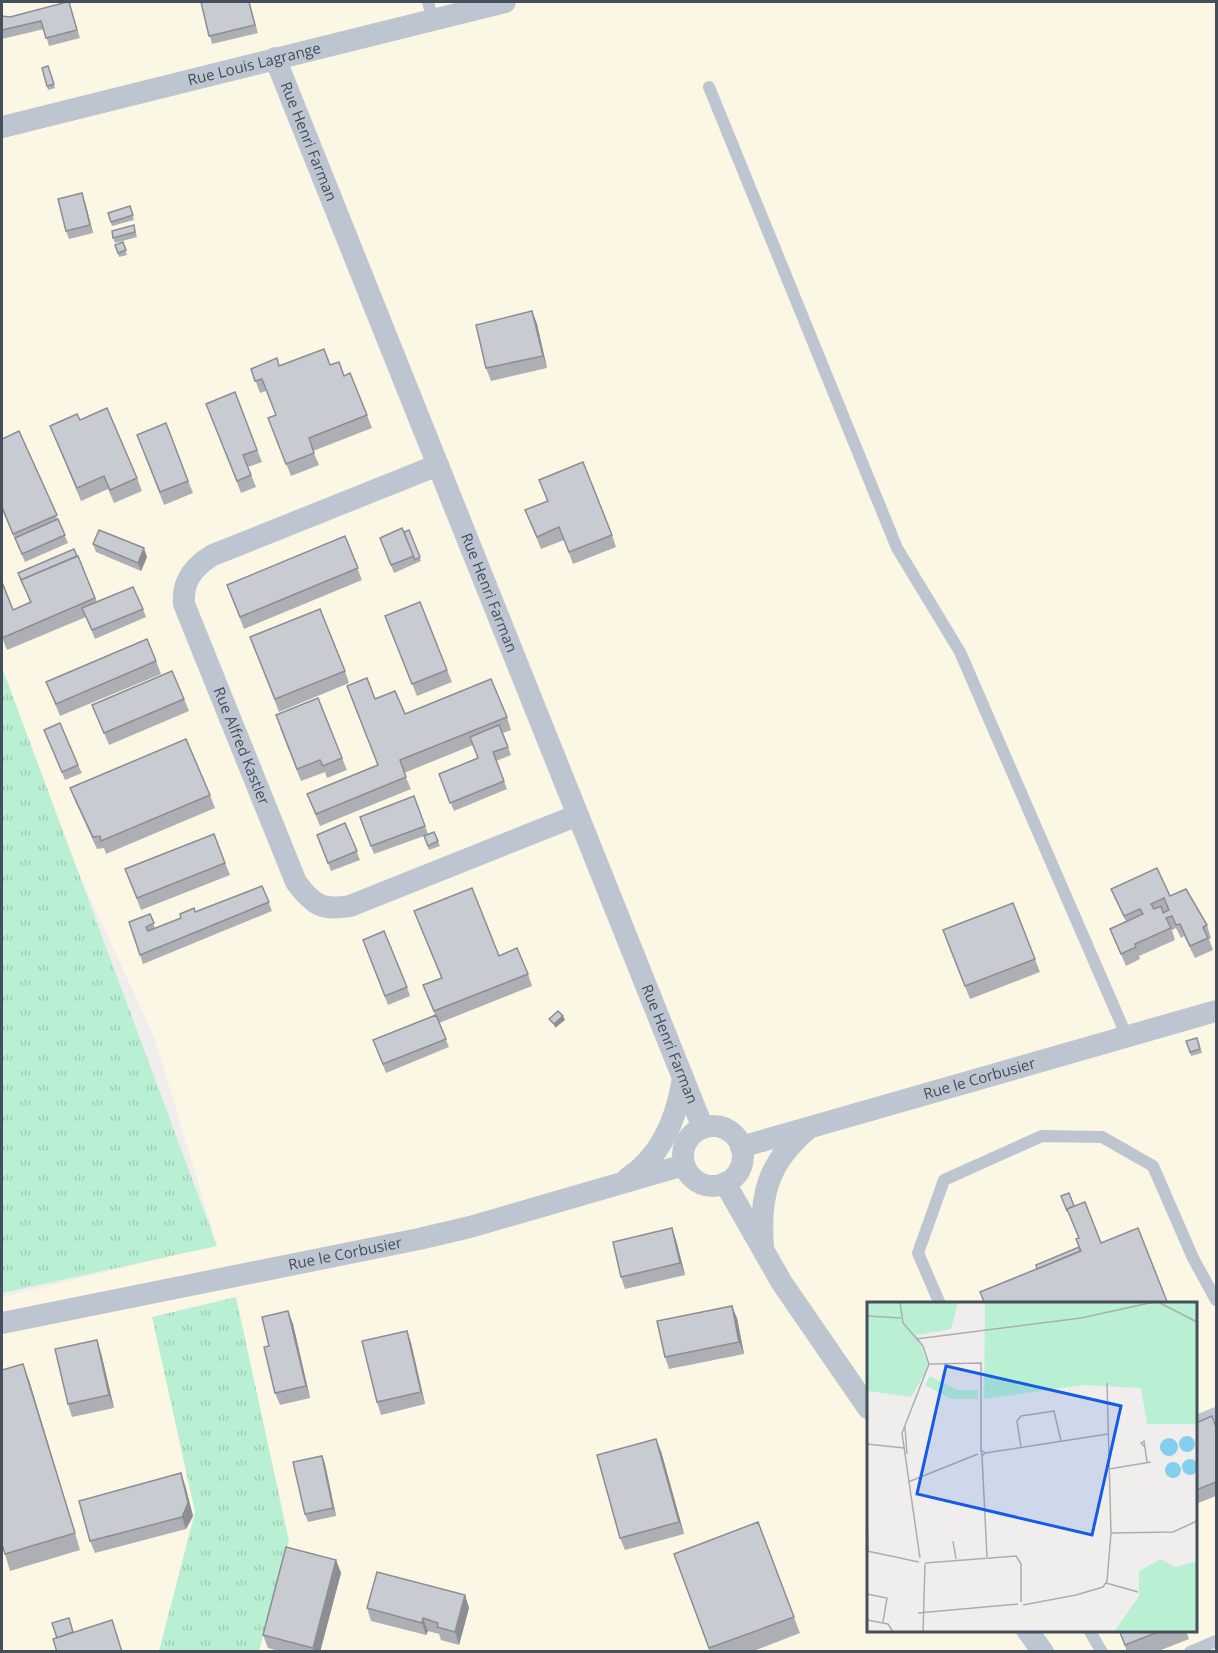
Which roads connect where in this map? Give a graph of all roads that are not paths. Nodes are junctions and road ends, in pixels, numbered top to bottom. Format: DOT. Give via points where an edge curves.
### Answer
graph roads {
  1 [pos="505,2"];
  2 [pos="431,11"];
  3 [pos="275,58"];
  4 [pos="709,87"];
  5 [pos="2,127"];
  6 [pos="438,465"];
  7 [pos="578,814"];
  8 [pos="1216,1011"];
  9 [pos="1127,1037"];
  10 [pos="683,1078"];
  11 [pos="810,1127"];
  12 [pos="703,1128"];
  13 [pos="741,1147"];
  14 [pos="684,1165"];
  15 [pos="622,1183"];
  16 [pos="725,1184"];
  17 [pos="764,1254"];
  18 [pos="1216,1299"];
  19 [pos="939,1302"];
  20 [pos="2,1323"];
  21 [pos="867,1407"];
  22 [pos="1216,1413"];
  23 [pos="1197,1421"];
  24 [pos="1090,1632"];
  25 [pos="1216,1641"];
  26 [pos="1102,1652"];
  27 [pos="1190,1652"];
  1 -- 2 [label="street, Rue Louis Lagrange"];
  2 -- 3 [label="street, Rue Louis Lagrange"];
  3 -- 5 [label="street, Rue Louis Lagrange"];
  3 -- 6 [label="street, Rue Henri Farman"];
  4 -- 9 [label="lane" via="897,548 960,652"];
  6 -- 7 [label="street, Rue Henri Farman"];
  6 -- 7 [label="street, Rue Alfred Kastler" via="213,555 198,564 189,578 183,592 184,604 273,826 296,882 317,905 331,909 350,906"];
  7 -- 10 [label="street, Rue Henri Farman"];
  8 -- 9 [label="street, Rue le Corbusier"];
  9 -- 11 [label="street, Rue le Corbusier"];
  10 -- 12 [label="street, Rue Henri Farman"];
  10 -- 15 [label="street" via="680,1099 662,1143"];
  11 -- 13 [label="street, Rue le Corbusier"];
  11 -- 17 [label="street" via="786,1152 766,1184 761,1218"];
  12 -- 13 [label="street" via="724,1128"];
  12 -- 14 [label="street" via="687,1140"];
  13 -- 16 [label="street" via="740,1169"];
  14 -- 15 [label="street, Rue le Corbusier"];
  14 -- 16 [label="street" via="699,1183"];
  15 -- 20 [label="street, Rue le Corbusier" via="419,1239"];
  16 -- 17 [label="street"];
  17 -- 21 [label="street"];
  18 -- 19 [label="lane" via="1193,1258 1154,1166 1102,1137 1042,1136 944,1180 918,1253"];
  22 -- 23 [label="lane"];
  24 -- 26 [label="lane"];
  25 -- 27 [label="lane"];
}
